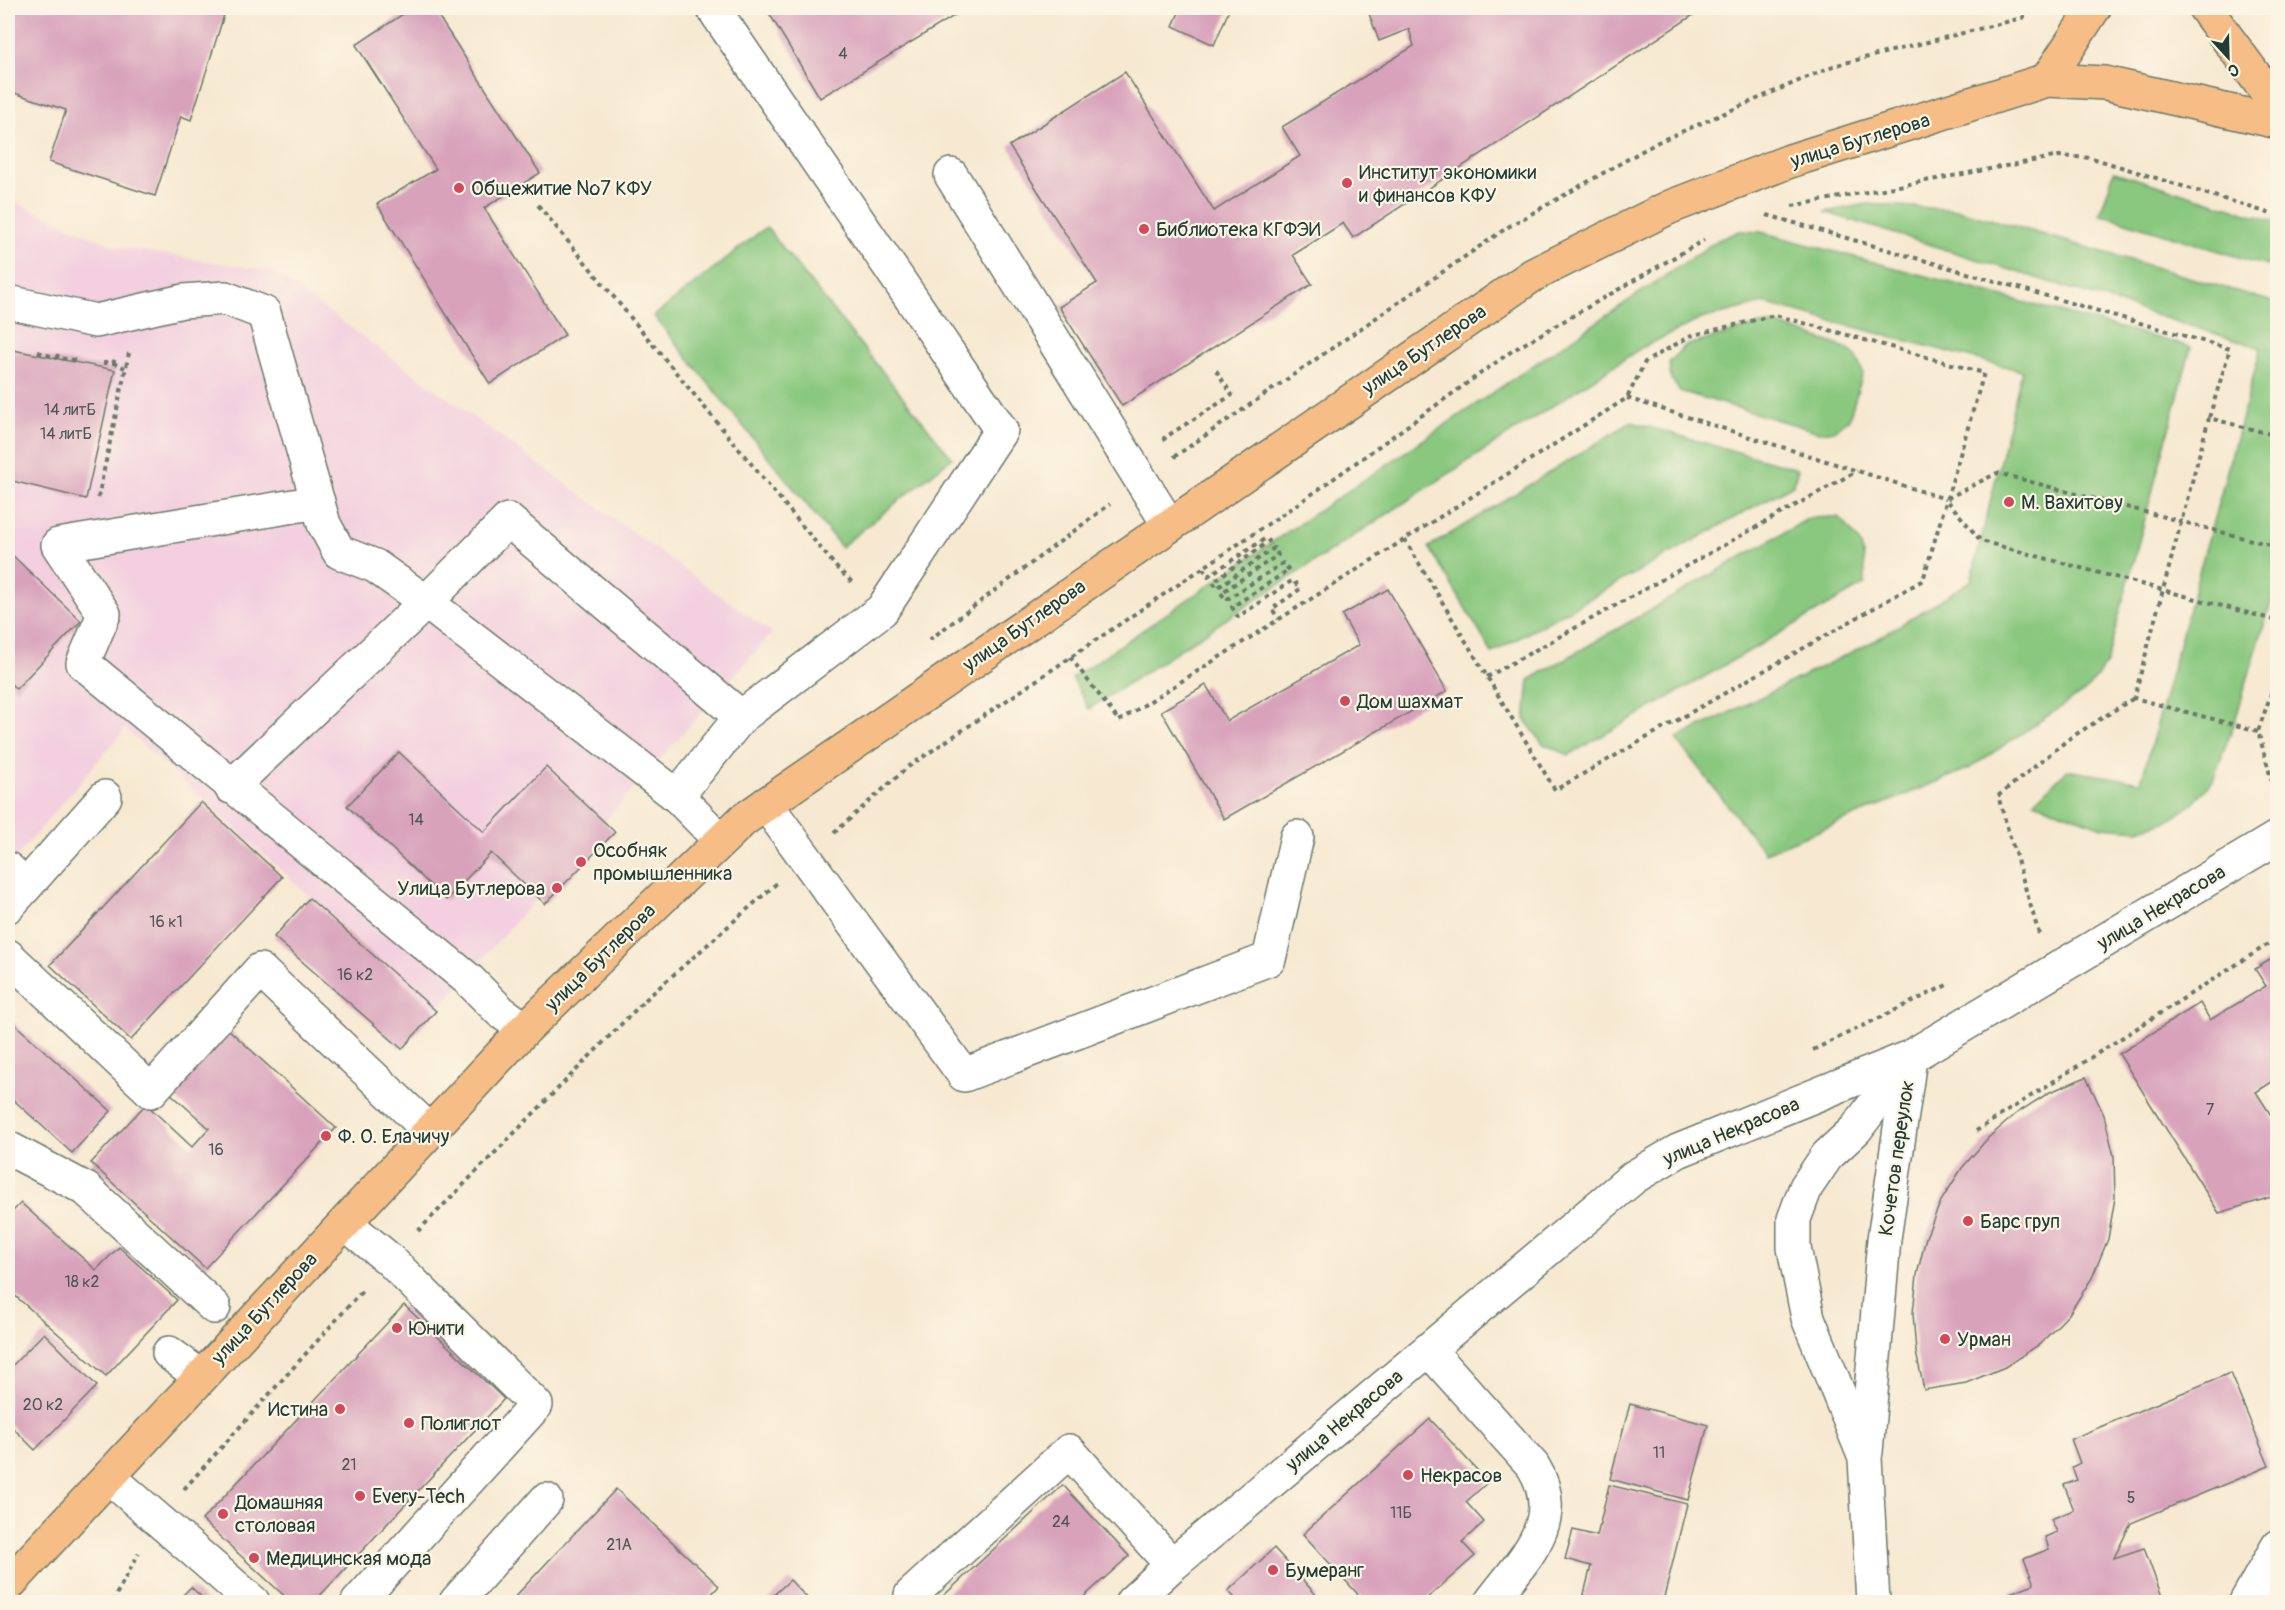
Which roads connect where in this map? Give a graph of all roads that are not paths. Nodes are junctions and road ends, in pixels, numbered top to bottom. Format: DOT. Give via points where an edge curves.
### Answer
graph roads {
  1 [pos="713,8"];
  2 [pos="2094,8"];
  3 [pos="2205,8"];
  4 [pos="2047,80"];
  5 [pos="2277,107"];
  6 [pos="2277,122"];
  7 [pos="951,175"];
  8 [pos="8,302"];
  9 [pos="318,502"];
  10 [pos="1169,525"];
  11 [pos="426,602"];
  12 [pos="741,717"];
  13 [pos="231,787"];
  14 [pos="677,796"];
  15 [pos="105,797"];
  16 [pos="766,804"];
  17 [pos="1297,837"];
  18 [pos="2277,837"];
  19 [pos="721,841"];
  20 [pos="14,887"];
  21 [pos="8,956"];
  22 [pos="525,1029"];
  23 [pos="1910,1058"];
  24 [pos="430,1131"];
  25 [pos="8,1148"];
  26 [pos="345,1223"];
  27 [pos="214,1307"];
  28 [pos="1429,1350"];
  29 [pos="170,1353"];
  30 [pos="200,1376"];
  31 [pos="1865,1458"];
  32 [pos="109,1477"];
  33 [pos="546,1500"];
  34 [pos="2277,1546"];
  35 [pos="1172,1564"];
  36 [pos="8,1585"];
  37 [pos="253,1602"];
  38 [pos="358,1602"];
  39 [pos="456,1602"];
  40 [pos="919,1602"];
  41 [pos="1132,1602"];
  42 [pos="1491,1602"];
  43 [pos="1873,1602"];
  44 [pos="2246,1602"];
  1 -- 12 [label="street" via="1001,430 882,610"];
  2 -- 4 [label="main road"];
  3 -- 5 [label="main road"];
  4 -- 6 [label="main road, улица Бутлерова" via="2105,83"];
  4 -- 10 [label="main road, улица Бутлерова" via="1790,161 1670,207 1533,275"];
  7 -- 10 [label="street"];
  8 -- 9 [label="street" via="96,321 183,301 225,298 264,314"];
  9 -- 11 [label="street" via="339,552 375,566"];
  9 -- 13 [label="street" via="58,545 105,614 83,663"];
  10 -- 16 [label="main road, улица Бутлерова"];
  11 -- 12 [label="street" via="508,520"];
  11 -- 13 [label="street"];
  11 -- 14 [label="street"];
  12 -- 14 [label="street"];
  13 -- 22 [label="street"];
  14 -- 19 [label="street"];
  15 -- 20 [label="street"];
  16 -- 17 [label="street" via="964,1075 1269,959"];
  16 -- 19 [label="main road, улица Бутлерова"];
  18 -- 23 [label="street, улица Некрасова"];
  19 -- 22 [label="main road, улица Бутлерова"];
  21 -- 24 [label="street" via="151,1091 260,970"];
  22 -- 24 [label="main road, улица Бутлерова"];
  23 -- 28 [label="street, улица Некрасова" via="1678,1151 1652,1166"];
  23 -- 31 [label="street, Кочетов переулок" via="1884,1239"];
  23 -- 31 [label="street, Кочетов переулок" via="1856,1129 1827,1156 1806,1187 1794,1219 1794,1248 1808,1318"];
  24 -- 26 [label="main road, улица Бутлерова"];
  25 -- 27 [label="street" via="86,1189"];
  26 -- 30 [label="main road, улица Бутлерова"];
  26 -- 38 [label="street" via="390,1260 536,1405"];
  28 -- 35 [label="street, улица Некрасова"];
  28 -- 42 [label="street" via="1544,1483 1548,1506 1543,1526 1533,1546"];
  29 -- 30 [label="street"];
  30 -- 32 [label="main road, улица Бутлерова"];
  31 -- 43 [label="street, Кочетов переулок"];
  32 -- 36 [label="main road, улица Бутлерова"];
  32 -- 37 [label="street"];
  33 -- 39 [label="street"];
  34 -- 44 [label="street"];
  35 -- 40 [label="street" via="1069,1451 911,1595"];
  35 -- 41 [label="street, улица Некрасова"];
}
